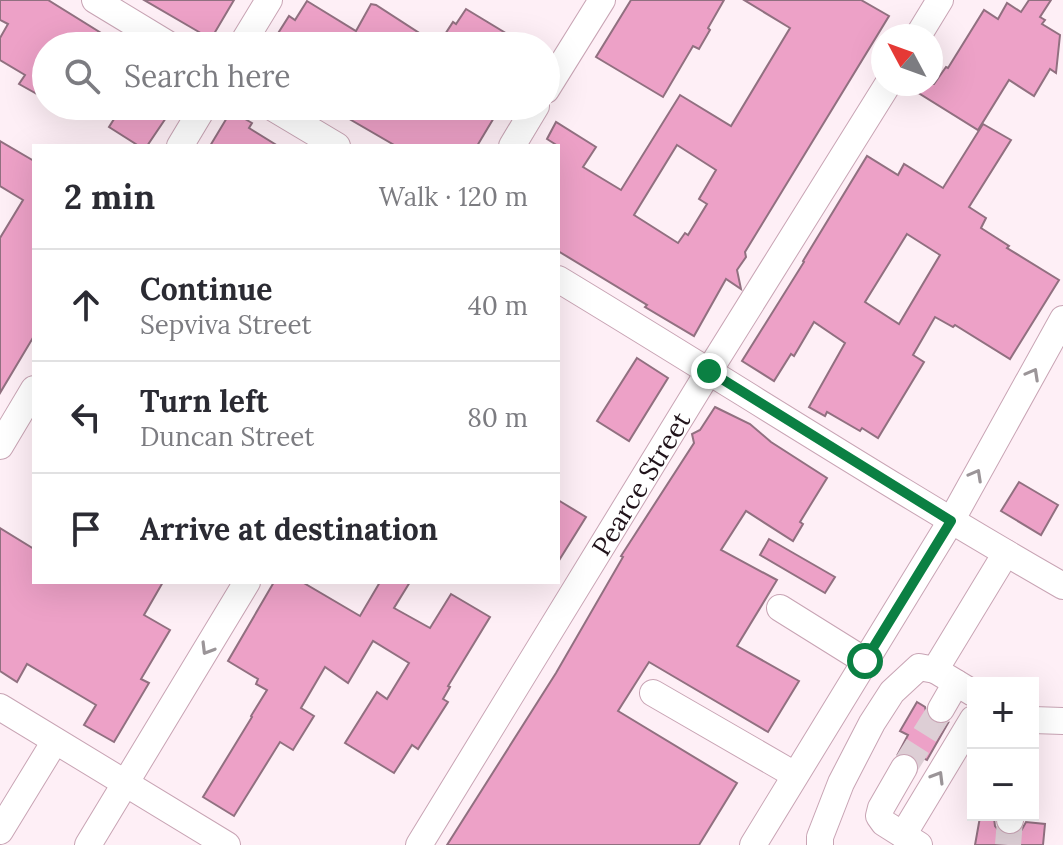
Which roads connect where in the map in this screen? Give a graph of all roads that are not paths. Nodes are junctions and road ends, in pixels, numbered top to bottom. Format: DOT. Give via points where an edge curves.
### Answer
graph roads {
  1 [pos="95,0"];
  2 [pos="269,0"];
  3 [pos="602,0"];
  4 [pos="940,0"];
  5 [pos="925,24"];
  6 [pos="148,32"];
  7 [pos="250,32"];
  8 [pos="560,68"];
  9 [pos="881,96"];
  10 [pos="196,120"];
  11 [pos="293,120"];
  12 [pos="528,120"];
  13 [pos="181,144"];
  14 [pos="334,144"];
  15 [pos="513,144"];
  16 [pos="560,280"];
  17 [pos="1063,319"];
  18 [pos="709,371"];
  19 [pos="32,392"];
  20 [pos="0,446"];
  21 [pos="951,521"];
  22 [pos="1006,553"];
  23 [pos="246,584"];
  24 [pos="1063,586"];
  25 [pos="780,608"];
  26 [pos="865,661"];
  27 [pos="955,682"];
  28 [pos="653,693"];
  29 [pos="0,707"];
  30 [pos="941,709"];
  31 [pos="1039,720"];
  32 [pos="1063,721"];
  33 [pos="967,731"];
  34 [pos="55,741"];
  35 [pos="904,768"];
  36 [pos="795,775"];
  37 [pos="125,784"];
  38 [pos="0,831"];
  39 [pos="911,840"];
  40 [pos="88,845"];
  41 [pos="227,845"];
  42 [pos="419,845"];
  43 [pos="753,845"];
  44 [pos="820,845"];
  1 -- 6 [label="street"];
  2 -- 7 [label="street"];
  3 -- 8 [label="street"];
  4 -- 5 [label="street"];
  9 -- 18 [label="street, Pearce Street"];
  10 -- 13 [label="street"];
  11 -- 14 [label="street"];
  12 -- 15 [label="street"];
  16 -- 18 [label="street"];
  21 -- 17 [label="street, one-way"];
  18 -- 21 [label="street"];
  18 -- 42 [label="street, Pearce Street"];
  19 -- 20 [label="street"];
  21 -- 22 [label="street"];
  21 -- 26 [label="street"];
  22 -- 24 [label="street"];
  22 -- 27 [label="street"];
  23 -- 37 [label="street, one-way"];
  25 -- 26 [label="street"];
  26 -- 36 [label="street"];
  27 -- 30 [label="street"];
  27 -- 44 [label="street" via="919,667 892,692 841,783"];
  28 -- 36 [label="street"];
  29 -- 34 [label="street"];
  31 -- 32 [label="street"];
  39 -- 33 [label="street, one-way"];
  34 -- 37 [label="street"];
  34 -- 38 [label="street"];
  35 -- 39 [label="street" via="879,816"];
  36 -- 43 [label="street"];
  37 -- 40 [label="street"];
  37 -- 41 [label="street"];
}
